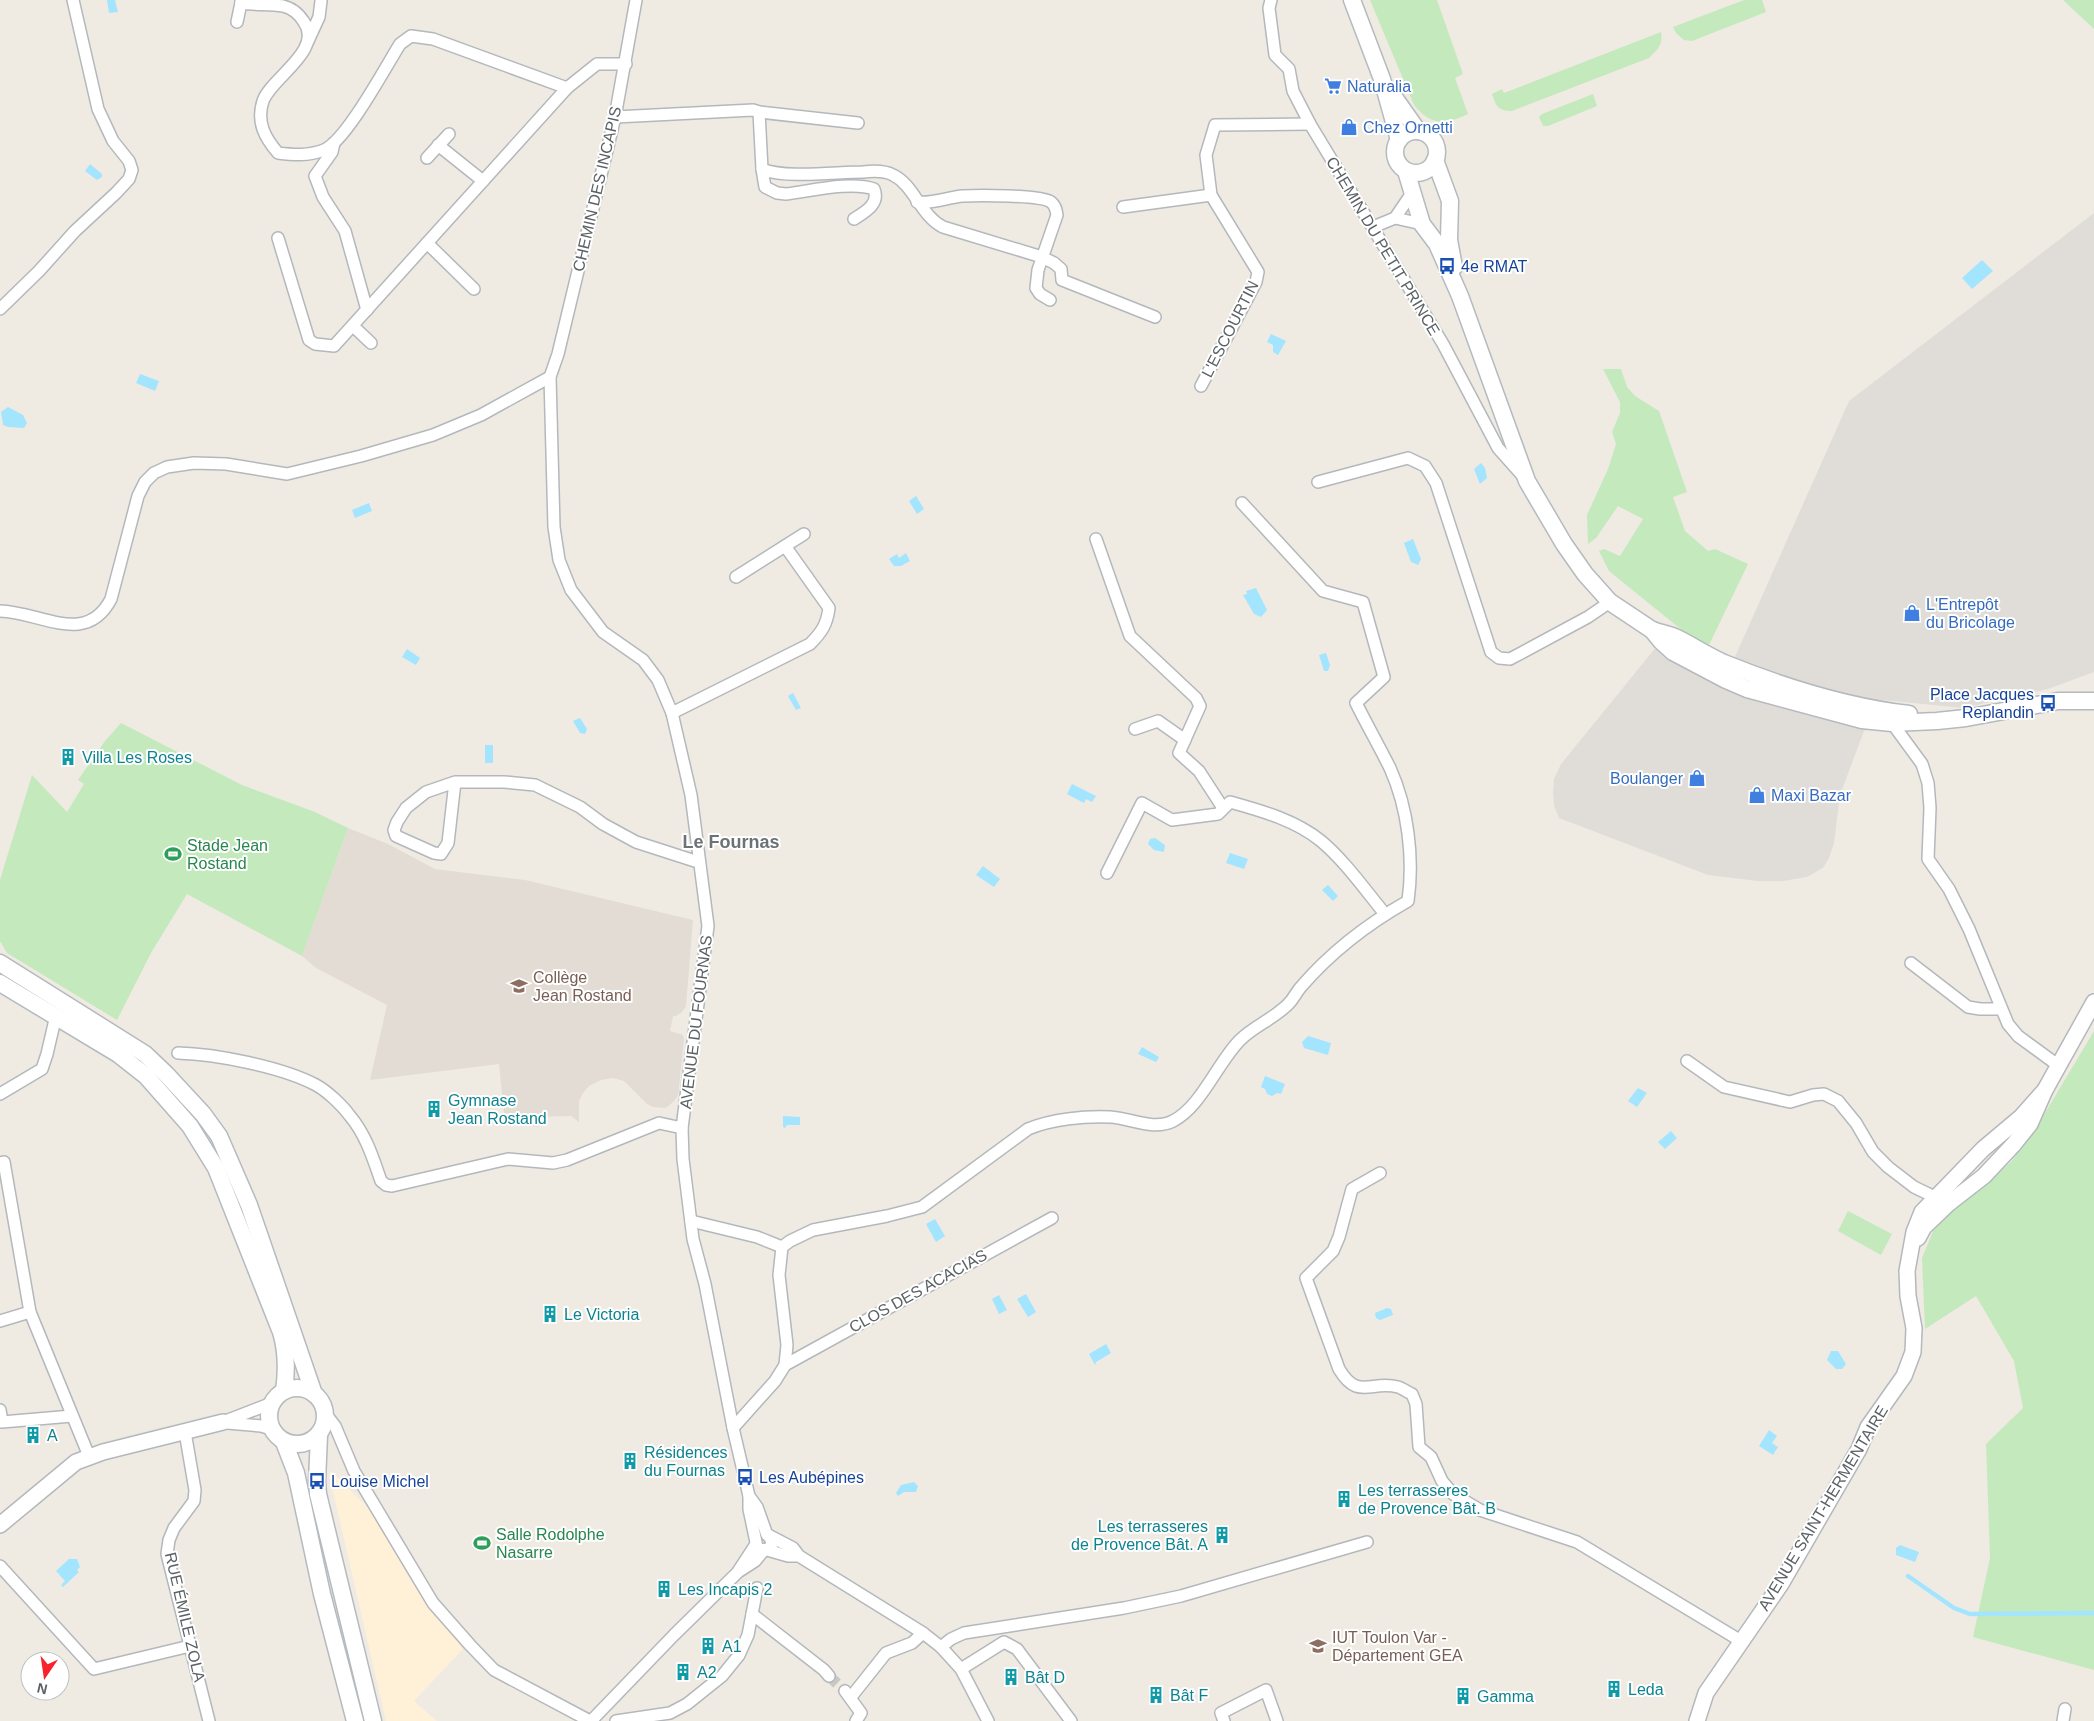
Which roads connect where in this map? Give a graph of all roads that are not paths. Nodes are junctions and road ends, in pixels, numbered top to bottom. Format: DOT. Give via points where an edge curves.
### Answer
graph roads {
  1 [pos="73,0"];
  2 [pos="636,0"];
  3 [pos="1271,0"];
  4 [pos="1352,0"];
  5 [pos="321,1"];
  6 [pos="241,2"];
  7 [pos="237,22"];
  8 [pos="308,43"];
  9 [pos="626,64"];
  10 [pos="1382,79"];
  11 [pos="567,88"];
  12 [pos="759,112"];
  13 [pos="615,117"];
  14 [pos="858,123"];
  15 [pos="1310,124"];
  16 [pos="1418,132"];
  17 [pos="449,134"];
  18 [pos="1399,140"];
  19 [pos="334,142"];
  20 [pos="438,145"];
  21 [pos="427,158"];
  22 [pos="1435,160"];
  23 [pos="762,169"];
  24 [pos="1406,170"];
  25 [pos="483,181"];
  26 [pos="1412,193"];
  27 [pos="1211,195"];
  28 [pos="917,202"];
  29 [pos="1123,207"];
  30 [pos="1395,218"];
  31 [pos="854,219"];
  32 [pos="1449,220"];
  33 [pos="1422,224"];
  34 [pos="1373,227"];
  35 [pos="278,238"];
  36 [pos="427,243"];
  37 [pos="1042,257"];
  38 [pos="474,289"];
  39 [pos="1460,296"];
  40 [pos="1050,300"];
  41 [pos="0,308"];
  42 [pos="367,310"];
  43 [pos="1155,317"];
  44 [pos="353,326"];
  45 [pos="371,343"];
  46 [pos="550,377"];
  47 [pos="1202,386"];
  48 [pos="1527,481"];
  49 [pos="1318,482"];
  50 [pos="1242,503"];
  51 [pos="804,534"];
  52 [pos="1096,539"];
  53 [pos="785,546"];
  54 [pos="736,577"];
  55 [pos="1610,602"];
  56 [pos="0,611"];
  57 [pos="1652,630"];
  58 [pos="2094,690"];
  59 [pos="1808,691"];
  60 [pos="2094,700"];
  61 [pos="2058,701"];
  62 [pos="1790,702"];
  63 [pos="672,712"];
  64 [pos="1956,719"];
  65 [pos="1892,723"];
  66 [pos="1135,729"];
  67 [pos="1186,740"];
  68 [pos="455,782"];
  69 [pos="1223,808"];
  70 [pos="698,862"];
  71 [pos="1107,872"];
  72 [pos="1385,914"];
  73 [pos="0,963"];
  74 [pos="1912,963"];
  75 [pos="0,983"];
  76 [pos="2094,1002"];
  77 [pos="2001,1009"];
  78 [pos="58,1018"];
  79 [pos="178,1053"];
  80 [pos="1687,1061"];
  81 [pos="2058,1066"];
  82 [pos="0,1094"];
  83 [pos="682,1128"];
  84 [pos="0,1162"];
  85 [pos="1380,1173"];
  86 [pos="1942,1200"];
  87 [pos="1052,1218"];
  88 [pos="691,1221"];
  89 [pos="782,1247"];
  90 [pos="30,1312"];
  91 [pos="0,1321"];
  92 [pos="785,1365"];
  93 [pos="284,1391"];
  94 [pos="314,1394"];
  95 [pos="272,1403"];
  96 [pos="0,1410"];
  97 [pos="325,1413"];
  98 [pos="72,1416"];
  99 [pos="223,1422"];
  100 [pos="733,1428"];
  101 [pos="271,1429"];
  102 [pos="185,1432"];
  103 [pos="319,1435"];
  104 [pos="284,1442"];
  105 [pos="88,1456"];
  106 [pos="749,1496"];
  107 [pos="0,1525"];
  108 [pos="769,1536"];
  109 [pos="1367,1542"];
  110 [pos="761,1547"];
  111 [pos="799,1556"];
  112 [pos="0,1566"];
  113 [pos="757,1588"];
  114 [pos="752,1614"];
  115 [pos="922,1633"];
  116 [pos="1741,1641"];
  117 [pos="190,1646"];
  118 [pos="941,1647"];
  119 [pos="961,1669"];
  120 [pos="829,1676"];
  121 [pos="209,1721"];
  122 [pos="355,1721"];
  123 [pos="373,1721"];
  124 [pos="590,1721"];
  125 [pos="616,1721"];
  126 [pos="856,1721"];
  127 [pos="988,1721"];
  128 [pos="1071,1721"];
  129 [pos="1224,1721"];
  130 [pos="1277,1721"];
  131 [pos="1697,1721"];
  1 -- 41 [label="street" via="98,108 113,141 132,170 116,193"];
  2 -- 9 [label="street, CHEMIN DES INCAPIS"];
  3 -- 15 [label="street, CHEMIN DU PETIT PRINCE" via="1269,8 1275,56 1289,69 1293,92"];
  4 -- 10 [label="main road"];
  5 -- 8 [label="street" via="319,17"];
  6 -- 7 [label="street"];
  6 -- 8 [label="street" via="284,6 298,13 307,26"];
  8 -- 19 [label="street" via="263,100 261,119 265,137 278,153 300,156 325,149"];
  9 -- 11 [label="street" via="597,64"];
  9 -- 13 [label="street, CHEMIN DES INCAPIS"];
  10 -- 16 [label="main road"];
  10 -- 18 [label="main road"];
  11 -- 19 [label="street" via="432,39 411,36 400,44 344,133"];
  11 -- 25 [label="street"];
  12 -- 13 [label="street"];
  12 -- 14 [label="street"];
  12 -- 23 [label="street"];
  13 -- 46 [label="street, CHEMIN DES INCAPIS"];
  15 -- 27 [label="street, L'ESCOURTIN" via="1214,125 1206,156"];
  15 -- 34 [label="street, CHEMIN DU PETIT PRINCE"];
  16 -- 18 [label="main road" via="1407,133"];
  16 -- 22 [label="main road" via="1432,139 1437,153"];
  17 -- 20 [label="street"];
  18 -- 24 [label="main road" via="1395,155"];
  19 -- 42 [label="street" via="332,152 315,176 323,197 345,231"];
  20 -- 21 [label="street"];
  20 -- 25 [label="street"];
  22 -- 24 [label="main road" via="1419,173"];
  22 -- 32 [label="main road" via="1450,201"];
  23 -- 28 [label="street" via="789,173 884,172 903,182"];
  23 -- 31 [label="street" via="765,187 777,193 848,187 874,189 876,199 873,205"];
  24 -- 26 [label="main road"];
  25 -- 36 [label="street"];
  26 -- 30 [label="street"];
  26 -- 33 [label="main road"];
  27 -- 29 [label="street"];
  27 -- 47 [label="street, L'ESCOURTIN" via="1258,272 1256,282"];
  28 -- 37 [label="street" via="932,221 943,227"];
  28 -- 37 [label="street" via="962,196 1026,197 1050,201 1056,206 1057,216"];
  30 -- 33 [label="street"];
  30 -- 34 [label="street"];
  32 -- 33 [label="main road" via="1435,226"];
  32 -- 39 [label="main road" via="1449,240"];
  33 -- 39 [label="main road" via="1437,244"];
  34 -- 48 [label="street, CHEMIN DU PETIT PRINCE" via="1443,344 1498,448"];
  35 -- 44 [label="street" via="309,340 334,346"];
  36 -- 38 [label="street"];
  36 -- 42 [label="street"];
  37 -- 40 [label="street" via="1036,288"];
  37 -- 43 [label="street" via="1061,270 1062,280"];
  39 -- 48 [label="main road"];
  42 -- 44 [label="street"];
  44 -- 45 [label="street"];
  46 -- 56 [label="street" via="481,415 434,435 312,469 288,474 226,464 194,463 167,467 145,482 138,496 104,612 88,623 65,624 16,611"];
  46 -- 63 [label="street, AVENUE DU FOURNAS" via="554,528 570,590 603,632 642,660 658,680"];
  48 -- 55 [label="main road" via="1564,544"];
  49 -- 55 [label="street" via="1408,458 1425,466 1436,483 1491,652 1499,658 1510,660"];
  50 -- 72 [label="street" via="1323,591 1363,602 1384,677 1356,703 1390,770 1400,801 1411,877 1408,901"];
  51 -- 53 [label="street"];
  52 -- 67 [label="street" via="1130,636 1196,698 1200,706"];
  53 -- 54 [label="street"];
  53 -- 63 [label="street" via="829,608 828,621 822,632 810,644"];
  55 -- 57 [label="main road"];
  57 -- 59 [label="main road" via="1677,638 1741,670"];
  57 -- 62 [label="main road" via="1673,652 1726,680"];
  58 -- 61 [label="main road"];
  59 -- 62 [label="main road"];
  59 -- 64 [label="main road" via="1894,713"];
  60 -- 61 [label="main road"];
  61 -- 64 [label="main road"];
  62 -- 65 [label="main road" via="1852,718"];
  63 -- 70 [label="street, AVENUE DU FOURNAS" via="691,795"];
  64 -- 65 [label="main road"];
  65 -- 77 [label="street" via="1922,764 1928,783 1928,859 1949,889"];
  66 -- 67 [label="street" via="1158,721"];
  67 -- 69 [label="street" via="1179,753 1198,771"];
  68 -- 68 [label="street" via="426,792 406,808 394,830 396,836 441,854 448,843"];
  68 -- 70 [label="street" via="535,785 580,807 636,842"];
  69 -- 71 [label="street" via="1218,814 1172,820 1142,802"];
  69 -- 72 [label="street" via="1230,802 1268,813 1305,830 1322,842"];
  70 -- 83 [label="street, AVENUE DU FOURNAS" via="708,926"];
  72 -- 89 [label="street" via="1337,951 1291,1001 1240,1040 1188,1110 1173,1122 1155,1126 1111,1117 1042,1124 1028,1129 922,1207 813,1230"];
  73 -- 94 [label="main road" via="144,1054 203,1114 219,1136 249,1205"];
  74 -- 77 [label="street" via="1968,1007"];
  75 -- 78 [label="main road"];
  76 -- 81 [label="street, AVENUE SAINT-HERMENTAIRE"];
  77 -- 81 [label="street" via="2018,1036"];
  78 -- 82 [label="street" via="42,1069"];
  78 -- 93 [label="main road" via="118,1054 146,1076 203,1145 231,1203 281,1332 286,1364"];
  79 -- 83 [label="street" via="204,1053 317,1085 350,1115 368,1142 381,1181 392,1186 508,1160 553,1163 567,1160 659,1123"];
  80 -- 86 [label="street" via="1724,1087 1790,1102 1824,1094 1838,1101 1856,1122 1873,1152 1888,1167 1914,1187"];
  81 -- 86 [label="street, AVENUE SAINT-HERMENTAIRE" via="2030,1124 2014,1144 1984,1176"];
  83 -- 88 [label="street, AVENUE DU FOURNAS"];
  84 -- 90 [label="street" via="4,1162"];
  85 -- 116 [label="street" via="1352,1189 1333,1250 1306,1278 1346,1381 1356,1387 1397,1387 1412,1394 1416,1404 1419,1447 1431,1457 1442,1481 1453,1494 1480,1510 1577,1542"];
  86 -- 116 [label="street, AVENUE SAINT-HERMENTAIRE" via="1908,1254 1908,1296 1914,1328 1913,1352 1904,1376 1868,1427 1859,1449 1781,1584"];
  87 -- 92 [label="street, CLOS DES ACACIAS"];
  88 -- 89 [label="street" via="757,1237"];
  88 -- 100 [label="street, AVENUE DU FOURNAS"];
  89 -- 92 [label="street" via="779,1275 787,1345"];
  90 -- 91 [label="street"];
  90 -- 98 [label="street"];
  92 -- 100 [label="street"];
  93 -- 94 [label="main road" via="299,1388"];
  93 -- 95 [label="main road"];
  94 -- 97 [label="main road"];
  95 -- 99 [label="street"];
  95 -- 101 [label="main road" via="268,1420"];
  96 -- 98 [label="street" via="2,1422"];
  97 -- 103 [label="main road"];
  97 -- 124 [label="street" via="335,1426 354,1471 433,1603 494,1670"];
  98 -- 105 [label="street"];
  99 -- 101 [label="street"];
  99 -- 102 [label="street"];
  100 -- 106 [label="street, AVENUE DU FOURNAS"];
  101 -- 104 [label="main road"];
  102 -- 105 [label="street"];
  102 -- 117 [label="street, RUE ÉMILE ZOLA" via="194,1501 174,1528 167,1554"];
  103 -- 104 [label="main road" via="303,1444"];
  103 -- 123 [label="main road" via="318,1494"];
  104 -- 122 [label="main road" via="296,1473 322,1594"];
  105 -- 107 [label="street" via="76,1462"];
  106 -- 108 [label="street, AVENUE DU FOURNAS"];
  106 -- 110 [label="street, AVENUE DU FOURNAS" via="748,1509"];
  108 -- 110 [label="street" via="772,1544"];
  108 -- 111 [label="street" via="792,1548"];
  109 -- 118 [label="street" via="1180,1596 964,1633"];
  110 -- 111 [label="street" via="788,1556"];
  110 -- 124 [label="street"];
  111 -- 115 [label="street"];
  112 -- 117 [label="street" via="94,1669"];
  113 -- 114 [label="street"];
  114 -- 120 [label="street"];
  114 -- 125 [label="street" via="748,1635 739,1655 722,1676 687,1704 670,1714"];
  115 -- 118 [label="street"];
  115 -- 126 [label="street" via="912,1643 886,1653 848,1694 861,1713"];
  116 -- 131 [label="street, AVENUE SAINT-HERMENTAIRE" via="1706,1693"];
  117 -- 121 [label="street, RUE ÉMILE ZOLA"];
  118 -- 119 [label="street"];
  119 -- 127 [label="street"];
  119 -- 128 [label="street" via="1004,1642 1017,1649"];
  129 -- 130 [label="street" via="1221,1713 1266,1690"];
}
